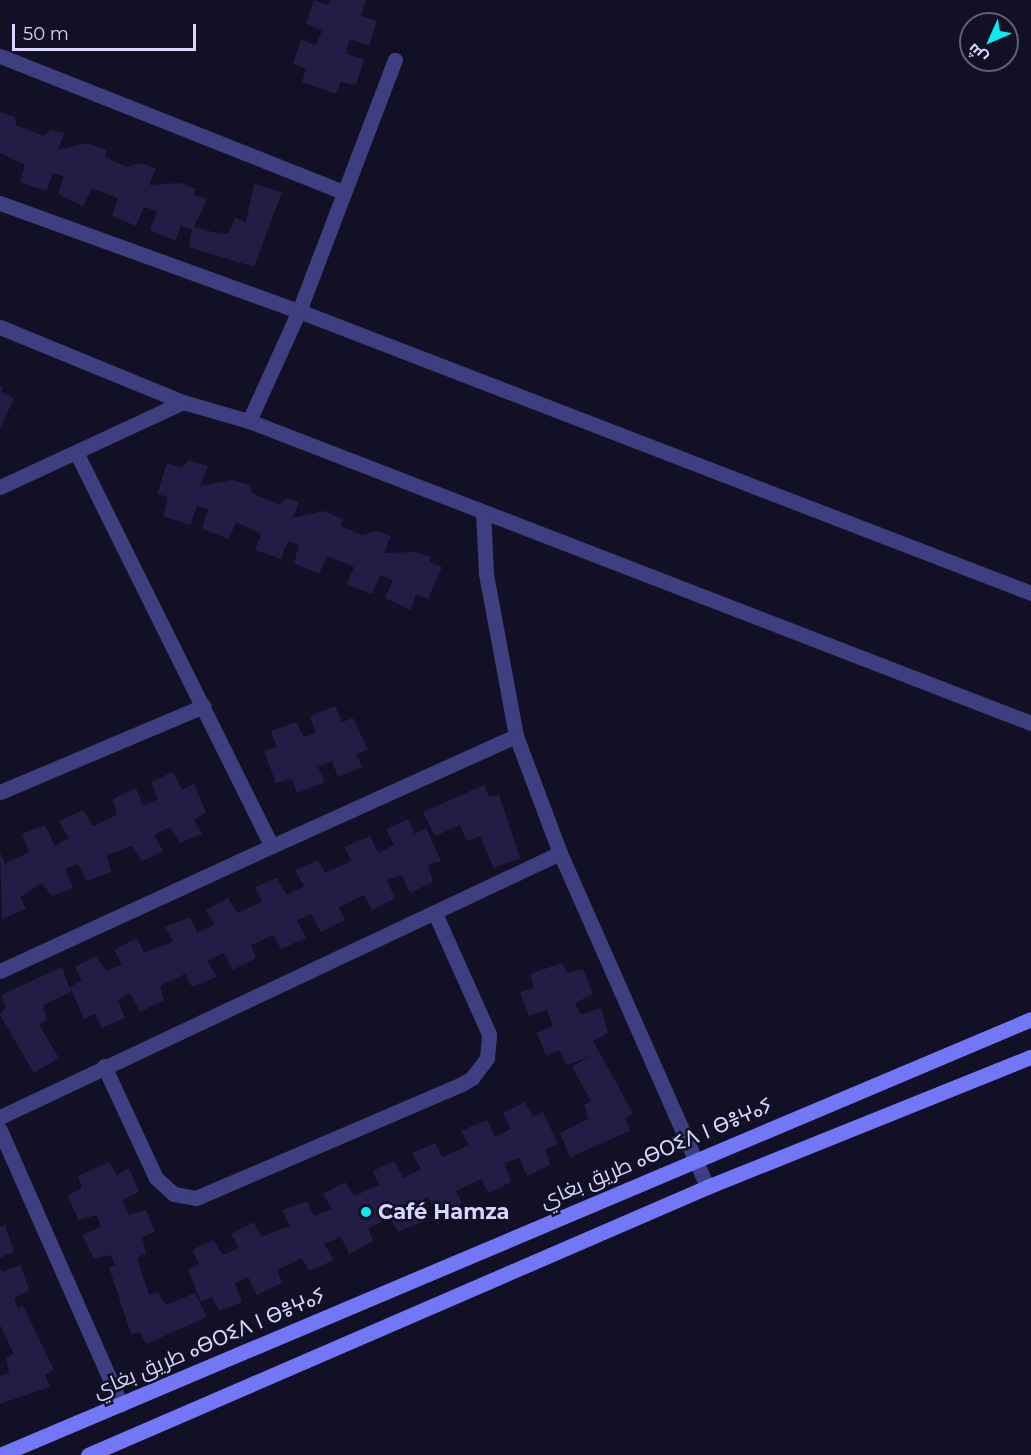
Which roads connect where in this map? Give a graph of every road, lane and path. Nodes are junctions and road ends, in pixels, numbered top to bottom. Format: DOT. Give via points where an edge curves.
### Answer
graph roads {
  1 [pos="0,56"];
  2 [pos="395,60"];
  3 [pos="344,192"];
  4 [pos="0,203"];
  5 [pos="299,311"];
  6 [pos="0,327"];
  7 [pos="183,402"];
  8 [pos="249,421"];
  9 [pos="77,454"];
  10 [pos="0,487"];
  11 [pos="483,512"];
  12 [pos="1031,593"];
  13 [pos="204,706"];
  14 [pos="1031,723"];
  15 [pos="516,736"];
  16 [pos="0,792"];
  17 [pos="272,846"];
  18 [pos="560,853"];
  19 [pos="435,913"];
  20 [pos="0,971"];
  21 [pos="1031,1019"];
  22 [pos="1031,1057"];
  23 [pos="104,1066"];
  24 [pos="0,1117"];
  25 [pos="0,1130"];
  26 [pos="695,1159"];
  27 [pos="707,1187"];
  28 [pos="121,1404"];
  29 [pos="0,1455"];
  30 [pos="88,1455"];
  1 -- 3 [label="street"];
  2 -- 3 [label="street"];
  3 -- 5 [label="street"];
  4 -- 5 [label="street"];
  5 -- 8 [label="street"];
  5 -- 12 [label="street"];
  6 -- 7 [label="street"];
  7 -- 8 [label="street"];
  7 -- 9 [label="street"];
  8 -- 11 [label="street"];
  9 -- 10 [label="street"];
  9 -- 13 [label="street"];
  11 -- 14 [label="street"];
  11 -- 15 [label="street" via="486,574"];
  13 -- 16 [label="street"];
  13 -- 17 [label="street"];
  15 -- 17 [label="street"];
  15 -- 18 [label="street"];
  17 -- 20 [label="street"];
  18 -- 19 [label="street"];
  18 -- 26 [label="street"];
  19 -- 23 [label="street"];
  19 -- 23 [label="street" via="489,1034 487,1058 481,1069 462,1084 196,1198 174,1194 156,1178"];
  21 -- 26 [label="main road, طريق بغاي ⴰⴱⵔⵉⴷ ⵏ ⴱⴻⵖⴰⵢ"];
  22 -- 27 [label="main road"];
  23 -- 24 [label="street"];
  25 -- 28 [label="street"];
  26 -- 27 [label="street"];
  26 -- 28 [label="main road, طريق بغاي ⴰⴱⵔⵉⴷ ⵏ ⴱⴻⵖⴰⵢ"];
  27 -- 30 [label="main road"];
  28 -- 29 [label="main road, طريق بغاي ⴰⴱⵔⵉⴷ ⵏ ⴱⴻⵖⴰⵢ"];
}
